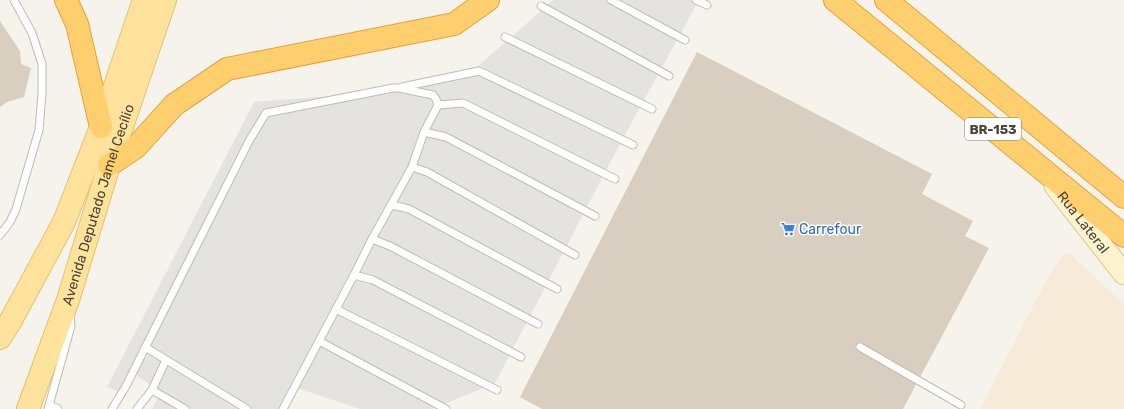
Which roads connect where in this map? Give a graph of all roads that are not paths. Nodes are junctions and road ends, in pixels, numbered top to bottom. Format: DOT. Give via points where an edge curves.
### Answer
graph roads {
  1 [pos="14,0"];
  2 [pos="66,0"];
  3 [pos="144,0"];
  4 [pos="166,0"];
  5 [pos="488,0"];
  6 [pos="611,0"];
  7 [pos="696,0"];
  8 [pos="825,0"];
  9 [pos="835,0"];
  10 [pos="886,0"];
  11 [pos="707,5"];
  12 [pos="542,6"];
  13 [pos="862,22"];
  14 [pos="505,37"];
  15 [pos="685,40"];
  16 [pos="669,76"];
  17 [pos="399,88"];
  18 [pos="438,105"];
  19 [pos="652,109"];
  20 [pos="101,127"];
  21 [pos="424,132"];
  22 [pos="633,146"];
  23 [pos="109,165"];
  24 [pos="412,167"];
  25 [pos="1042,170"];
  26 [pos="615,179"];
  27 [pos="1124,197"];
  28 [pos="392,205"];
  29 [pos="595,216"];
  30 [pos="0,235"];
  31 [pos="1124,236"];
  32 [pos="372,239"];
  33 [pos="575,255"];
  34 [pos="1124,274"];
  35 [pos="354,275"];
  36 [pos="557,289"];
  37 [pos="68,300"];
  38 [pos="336,309"];
  39 [pos="538,324"];
  40 [pos="0,338"];
  41 [pos="319,341"];
  42 [pos="146,347"];
  43 [pos="860,347"];
  44 [pos="520,357"];
  45 [pos="166,360"];
  46 [pos="152,390"];
  47 [pos="497,390"];
  48 [pos="961,406"];
  49 [pos="49,407"];
  50 [pos="28,409"];
  51 [pos="58,409"];
  52 [pos="112,409"];
  53 [pos="137,409"];
  54 [pos="184,409"];
  55 [pos="247,409"];
  56 [pos="282,409"];
  57 [pos="446,409"];
  1 -- 30 [label="lane" via="32,33 42,64 41,101 39,130 16,209"];
  2 -- 20 [label="highway" via="77,24"];
  3 -- 20 [label="main road, Avenida Deputado Jamel Cecílio"];
  4 -- 23 [label="main road, Avenida Deputado Jamel Cecílio"];
  5 -- 23 [label="highway" via="454,24 227,69 174,105 136,147"];
  6 -- 15 [label="lane"];
  7 -- 11 [label="lane"];
  8 -- 13 [label="highway"];
  9 -- 13 [label="highway, BR-153"];
  10 -- 27 [label="highway, BR-153"];
  12 -- 16 [label="lane"];
  13 -- 25 [label="highway, BR-153"];
  14 -- 19 [label="lane"];
  17 -- 18 [label="lane" via="433,95"];
  17 -- 22 [label="lane" via="479,70"];
  17 -- 42 [label="lane" via="266,113 249,141"];
  18 -- 21 [label="lane"];
  18 -- 26 [label="lane" via="463,103"];
  20 -- 40 [label="main road, Avenida Deputado Jamel Cecílio" via="64,222"];
  21 -- 24 [label="lane"];
  21 -- 29 [label="lane" via="446,137"];
  23 -- 37 [label="main road, Avenida Deputado Jamel Cecílio"];
  24 -- 28 [label="lane"];
  24 -- 33 [label="lane" via="427,172"];
  25 -- 31 [label="highway, BR-153"];
  25 -- 34 [label="main road, Rua Lateral"];
  28 -- 32 [label="lane"];
  28 -- 36 [label="lane" via="409,209"];
  32 -- 35 [label="lane"];
  32 -- 39 [label="lane"];
  35 -- 38 [label="lane"];
  35 -- 44 [label="lane" via="373,280"];
  37 -- 49 [label="lane" via="71,326"];
  37 -- 50 [label="main road, Avenida Deputado Jamel Cecílio"];
  38 -- 41 [label="lane"];
  38 -- 47 [label="lane"];
  41 -- 56 [label="lane"];
  41 -- 57 [label="lane"];
  42 -- 45 [label="lane"];
  42 -- 52 [label="lane"];
  43 -- 48 [label="lane"];
  45 -- 46 [label="lane"];
  45 -- 55 [label="lane"];
  46 -- 53 [label="lane"];
  46 -- 54 [label="lane"];
  49 -- 51 [label="lane"];
}
